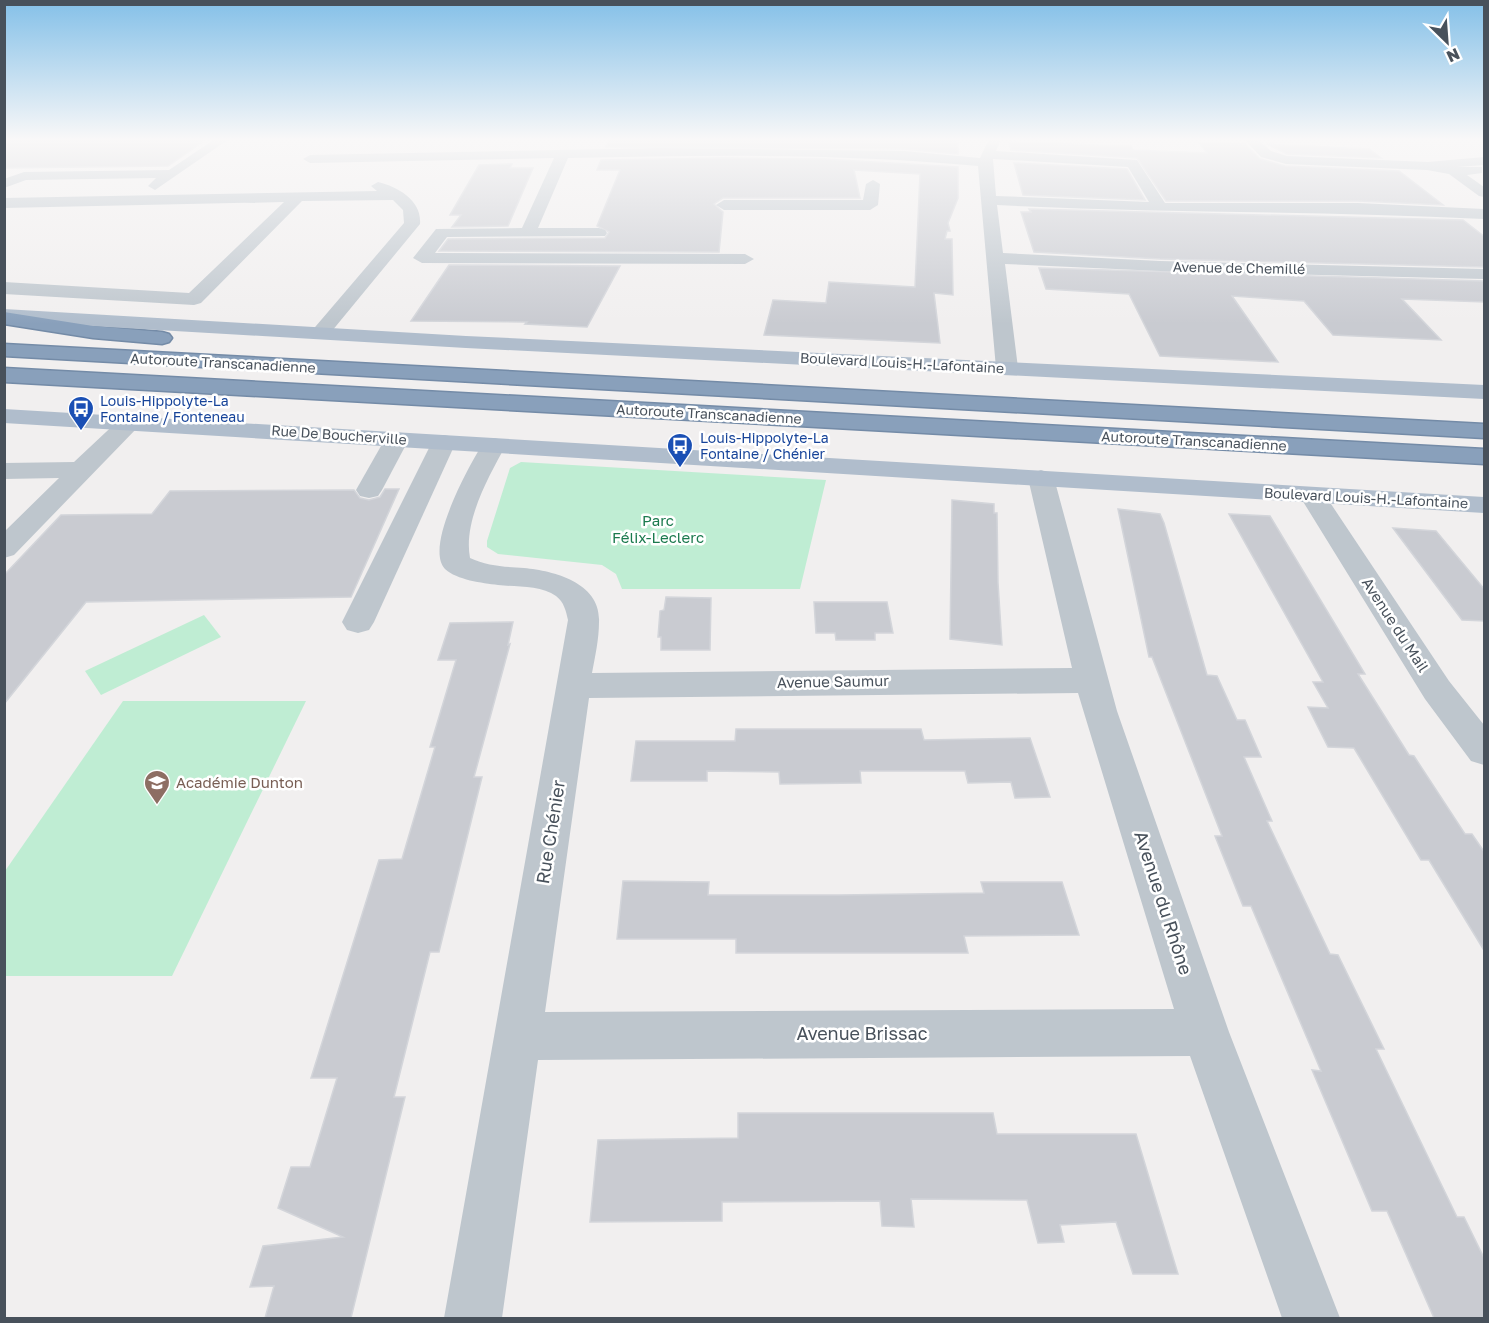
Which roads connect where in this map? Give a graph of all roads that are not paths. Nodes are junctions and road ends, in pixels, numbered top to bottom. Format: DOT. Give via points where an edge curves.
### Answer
graph roads {
  1 [pos="988,200"];
  2 [pos="134,201"];
  3 [pos="155,201"];
  4 [pos="294,201"];
  5 [pos="403,201"];
  6 [pos="542,201"];
  7 [pos="871,201"];
  8 [pos="1006,201"];
  9 [pos="1156,201"];
  10 [pos="1468,201"];
  11 [pos="4,203"];
  12 [pos="724,205"];
  13 [pos="1160,207"];
  14 [pos="1485,213"];
  15 [pos="528,232"];
  16 [pos="598,233"];
  17 [pos="994,258"];
  18 [pos="745,259"];
  19 [pos="1485,274"];
  20 [pos="4,288"];
  21 [pos="4,316"];
  22 [pos="320,333"];
  23 [pos="4,350"];
  24 [pos="1006,368"];
  25 [pos="4,375"];
  26 [pos="477,376"];
  27 [pos="1485,392"];
  28 [pos="354,395"];
  29 [pos="4,397"];
  30 [pos="4,416"];
  31 [pos="130,422"];
  32 [pos="1485,431"];
  33 [pos="397,439"];
  34 [pos="444,442"];
  35 [pos="494,445"];
  36 [pos="1485,457"];
  37 [pos="81,470"];
  38 [pos="4,471"];
  39 [pos="1041,478"];
  40 [pos="369,490"];
  41 [pos="1311,495"];
  42 [pos="1485,505"];
  43 [pos="4,549"];
  44 [pos="358,622"];
  45 [pos="1090,680"];
  46 [pos="575,686"];
  47 [pos="1485,751"];
  48 [pos="1205,1032"];
  49 [pos="519,1036"];
  50 [pos="474,1318"];
  51 [pos="1311,1318"];
  1 -- 17 [label="street"];
  2 -- 3 [label="street"];
  2 -- 11 [label="street"];
  4 -- 20 [label="street" via="194,298"];
  5 -- 22 [label="street" via="412,209 412,224"];
  6 -- 15 [label="street"];
  7 -- 12 [label="street" via="870,205"];
  8 -- 13 [label="street"];
  9 -- 13 [label="street"];
  10 -- 14 [label="street"];
  13 -- 14 [label="street"];
  15 -- 16 [label="street"];
  15 -- 18 [label="street" via="442,232 422,258"];
  17 -- 19 [label="street, Avenue de Chemillé"];
  17 -- 24 [label="street"];
  21 -- 22 [label="main road"];
  21 -- 26 [label="highway" via="93,332 294,348"];
  22 -- 24 [label="main road, Boulevard Louis-H.-Lafontaine"];
  23 -- 26 [label="highway, Autoroute Transcanadienne"];
  24 -- 27 [label="main road, Boulevard Louis-H.-Lafontaine"];
  25 -- 28 [label="highway, Autoroute Transcanadienne"];
  26 -- 32 [label="highway, Autoroute Transcanadienne"];
  28 -- 29 [label="highway" via="147,400"];
  28 -- 36 [label="highway, Autoroute Transcanadienne"];
  30 -- 31 [label="main road, Rue De Boucherville"];
  31 -- 33 [label="main road, Rue De Boucherville"];
  31 -- 37 [label="street"];
  33 -- 34 [label="main road, Rue De Boucherville"];
  33 -- 40 [label="street"];
  34 -- 35 [label="main road, Rue De Boucherville"];
  34 -- 44 [label="street"];
  35 -- 39 [label="main road, Boulevard Louis-H.-Lafontaine"];
  35 -- 46 [label="street, Rue Chénier" via="479,471 453,555 463,568 555,584 577,598 584,620"];
  37 -- 38 [label="street"];
  37 -- 43 [label="street"];
  39 -- 41 [label="main road, Boulevard Louis-H.-Lafontaine"];
  39 -- 45 [label="street, Avenue du Rhône"];
  41 -- 42 [label="main road, Boulevard Louis-H.-Lafontaine"];
  41 -- 47 [label="street, Avenue du Mail" via="1437,690"];
  45 -- 46 [label="street, Avenue Saumur"];
  45 -- 48 [label="street, Avenue du Rhône"];
  46 -- 49 [label="street, Rue Chénier"];
  48 -- 49 [label="street, Avenue Brissac"];
  48 -- 51 [label="street, Avenue du Rhône"];
  49 -- 50 [label="street, Rue Chénier"];
}
